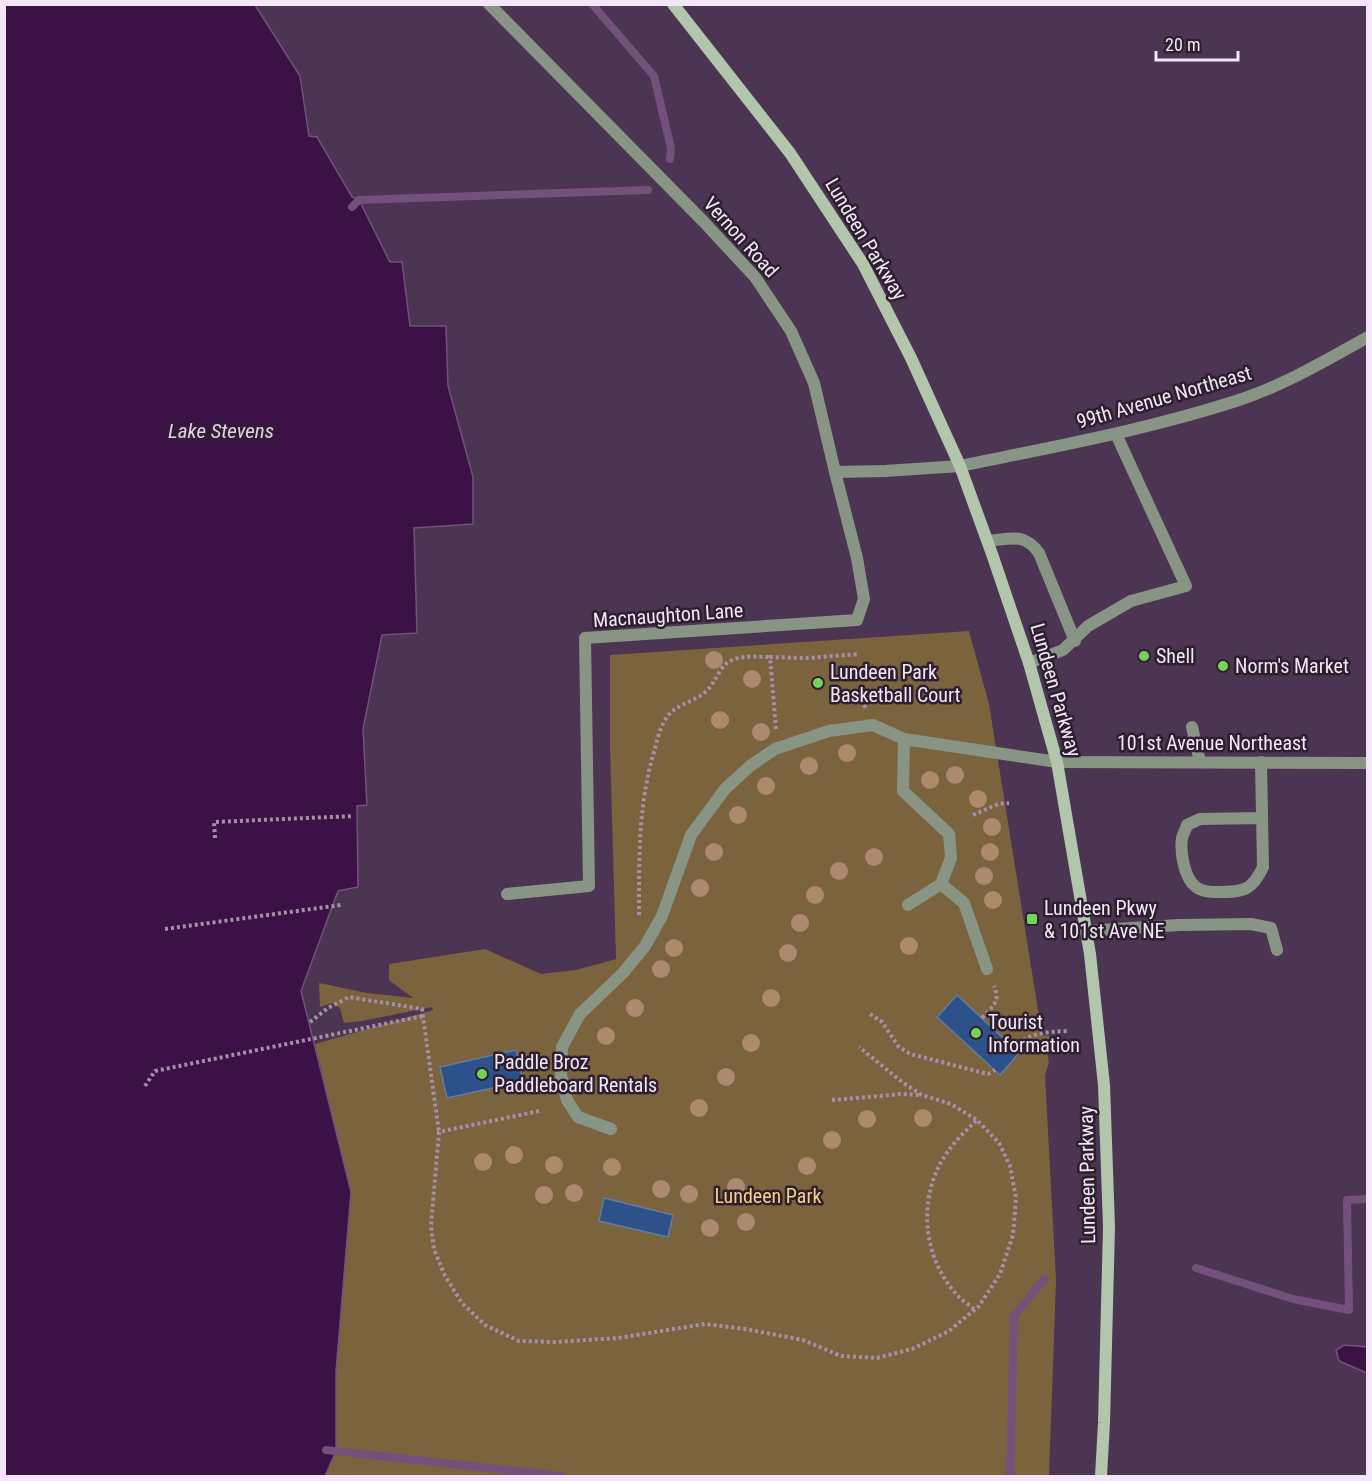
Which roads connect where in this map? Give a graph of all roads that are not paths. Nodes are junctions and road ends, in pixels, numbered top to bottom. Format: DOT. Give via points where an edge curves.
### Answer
graph roads {
  1 [pos="489,4"];
  2 [pos="674,4"];
  3 [pos="1368,337"];
  4 [pos="1116,434"];
  5 [pos="960,466"];
  6 [pos="835,472"];
  7 [pos="988,541"];
  8 [pos="1075,641"];
  9 [pos="1029,663"];
  10 [pos="1192,727"];
  11 [pos="904,739"];
  12 [pos="1057,762"];
  13 [pos="1200,762"];
  14 [pos="1261,762"];
  15 [pos="1368,763"];
  16 [pos="1261,818"];
  17 [pos="941,884"];
  18 [pos="507,894"];
  19 [pos="908,905"];
  20 [pos="1086,931"];
  21 [pos="1276,950"];
  22 [pos="987,969"];
  23 [pos="611,1129"];
  24 [pos="1101,1476"];
  1 -- 6 [label="street, Vernon Road" via="755,277 791,331 814,383"];
  2 -- 5 [label="main road, Lundeen Parkway" via="790,153 863,264"];
  3 -- 4 [label="street, 99th Avenue Northeast" via="1303,374 1237,401"];
  4 -- 5 [label="street, 99th Avenue Northeast"];
  4 -- 8 [label="street" via="1186,586 1131,601 1088,626"];
  5 -- 6 [label="street"];
  5 -- 7 [label="main road, Lundeen Parkway"];
  6 -- 18 [label="street, Macnaughton Lane" via="864,599 857,620 585,638 589,886"];
  7 -- 8 [label="street" via="1021,538 1034,547"];
  7 -- 9 [label="main road, Lundeen Parkway"];
  8 -- 9 [label="street"];
  9 -- 12 [label="main road, Lundeen Parkway"];
  10 -- 13 [label="street"];
  11 -- 12 [label="street, 101st Avenue Northeast"];
  11 -- 17 [label="street" via="903,791 949,834 951,858"];
  11 -- 23 [label="street, 101st Avenue Northeast" via="873,725 829,731 776,749 725,789 691,835 662,916 645,946 580,1014 562,1047 561,1075 567,1100 578,1117"];
  12 -- 13 [label="street, 101st Avenue Northeast"];
  12 -- 20 [label="main road, Lundeen Parkway"];
  13 -- 14 [label="street, 101st Avenue Northeast"];
  14 -- 15 [label="street, 101st Avenue Northeast"];
  14 -- 16 [label="street"];
  16 -- 16 [label="street" via="1263,867 1254,883 1239,892 1195,887 1183,858 1182,839 1187,825 1200,819"];
  17 -- 19 [label="street"];
  17 -- 22 [label="street" via="964,903"];
  20 -- 21 [label="street" via="1251,924 1271,928"];
  20 -- 24 [label="main road, Lundeen Parkway" via="1104,1085 1108,1215"];
}
